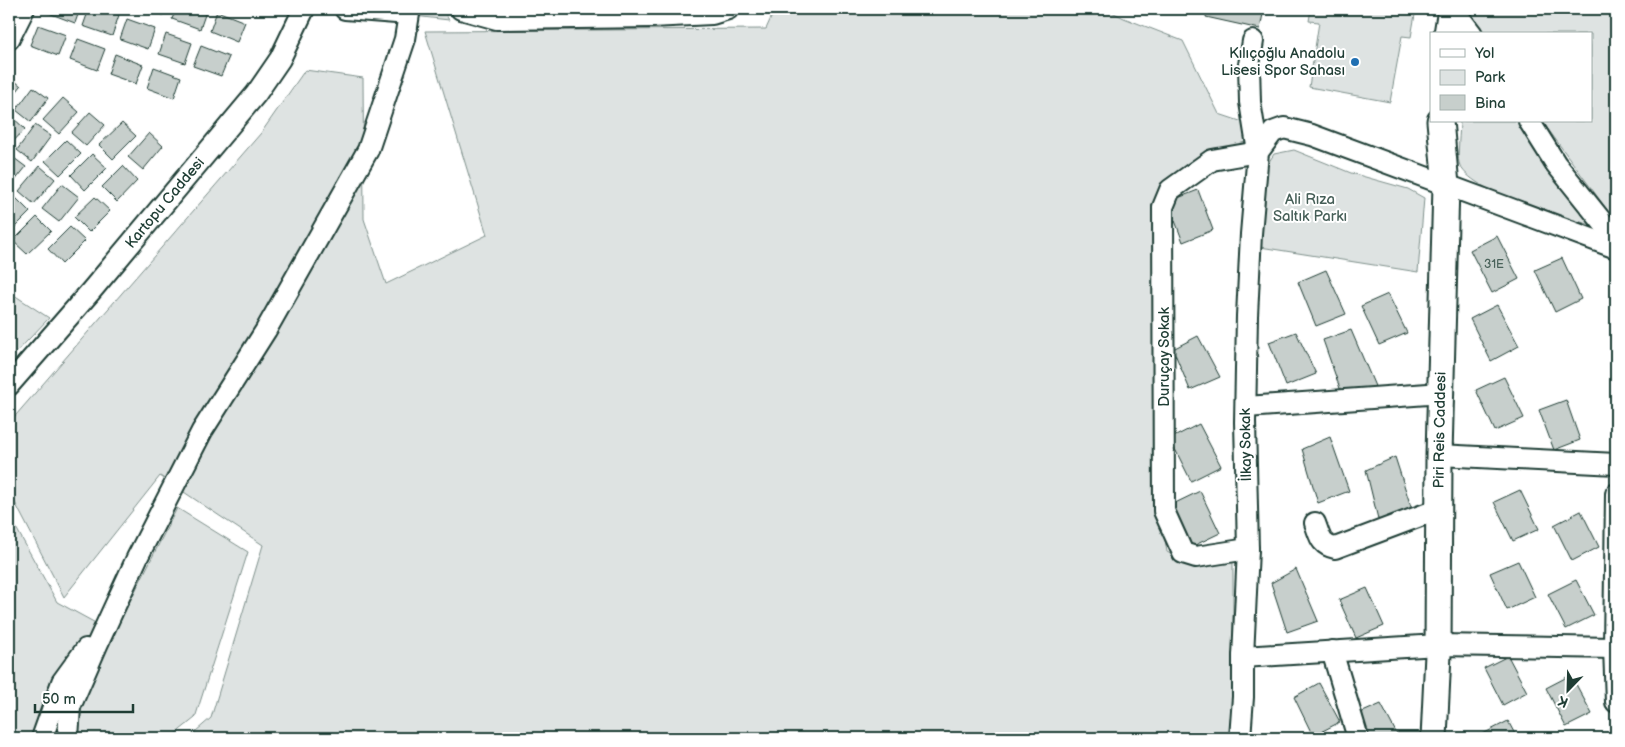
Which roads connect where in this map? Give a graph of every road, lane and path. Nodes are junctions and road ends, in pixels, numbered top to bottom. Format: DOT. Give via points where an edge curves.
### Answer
graph roads {
  1 [pos="24,9"];
  2 [pos="304,9"];
  3 [pos="345,9"];
  4 [pos="461,9"];
  5 [pos="728,9"];
  6 [pos="1452,9"];
  7 [pos="1447,32"];
  8 [pos="1470,32"];
  9 [pos="9,39"];
  10 [pos="1253,41"];
  11 [pos="1440,122"];
  12 [pos="1530,122"];
  13 [pos="1258,152"];
  14 [pos="1446,185"];
  15 [pos="1616,239"];
  16 [pos="1616,248"];
  17 [pos="9,386"];
  18 [pos="1442,393"];
  19 [pos="1246,407"];
  20 [pos="1439,455"];
  21 [pos="1616,464"];
  22 [pos="1616,494"];
  23 [pos="1439,509"];
  24 [pos="1316,523"];
  25 [pos="1615,540"];
  26 [pos="1248,549"];
  27 [pos="109,619"];
  28 [pos="1438,645"];
  29 [pos="1614,648"];
  30 [pos="1332,651"];
  31 [pos="1243,657"];
  32 [pos="1616,702"];
  33 [pos="42,738"];
  34 [pos="68,738"];
  35 [pos="1240,738"];
  36 [pos="1358,738"];
  37 [pos="1434,738"];
  1 -- 9 [label="street"];
  2 -- 17 [label="street, Kartopu Caddesi" via="280,59 256,94"];
  3 -- 27 [label="street" via="409,14 405,39 368,150 266,330 202,431"];
  4 -- 5 [label="street" via="497,19 651,17 712,14"];
  6 -- 7 [label="main road"];
  6 -- 8 [label="street"];
  10 -- 13 [label="street, İlkay Sokak" via="1249,65 1250,102"];
  11 -- 14 [label="main road, Piri Reis Caddesi"];
  12 -- 15 [label="street" via="1556,164"];
  13 -- 14 [label="street" via="1273,132 1284,128"];
  13 -- 19 [label="street, İlkay Sokak" via="1250,252"];
  13 -- 26 [label="street, Duruçay Sokak" via="1212,160 1170,190 1163,207 1164,511 1183,553 1196,557"];
  14 -- 16 [label="street"];
  14 -- 18 [label="main road, Piri Reis Caddesi"];
  18 -- 19 [label="street"];
  18 -- 20 [label="main road, Piri Reis Caddesi"];
  19 -- 26 [label="street, İlkay Sokak"];
  20 -- 21 [label="street"];
  20 -- 23 [label="main road, Piri Reis Caddesi"];
  22 -- 25 [label="street"];
  23 -- 24 [label="street" via="1335,548 1322,541"];
  23 -- 28 [label="main road, Piri Reis Caddesi"];
  25 -- 29 [label="street"];
  26 -- 31 [label="street, İlkay Sokak"];
  27 -- 33 [label="street" via="62,682"];
  27 -- 34 [label="street" via="70,706"];
  28 -- 29 [label="street"];
  28 -- 30 [label="street"];
  28 -- 37 [label="main road, Piri Reis Caddesi"];
  29 -- 32 [label="street"];
  30 -- 31 [label="street"];
  30 -- 36 [label="street"];
  31 -- 35 [label="street, İlkay Sokak"];
}
